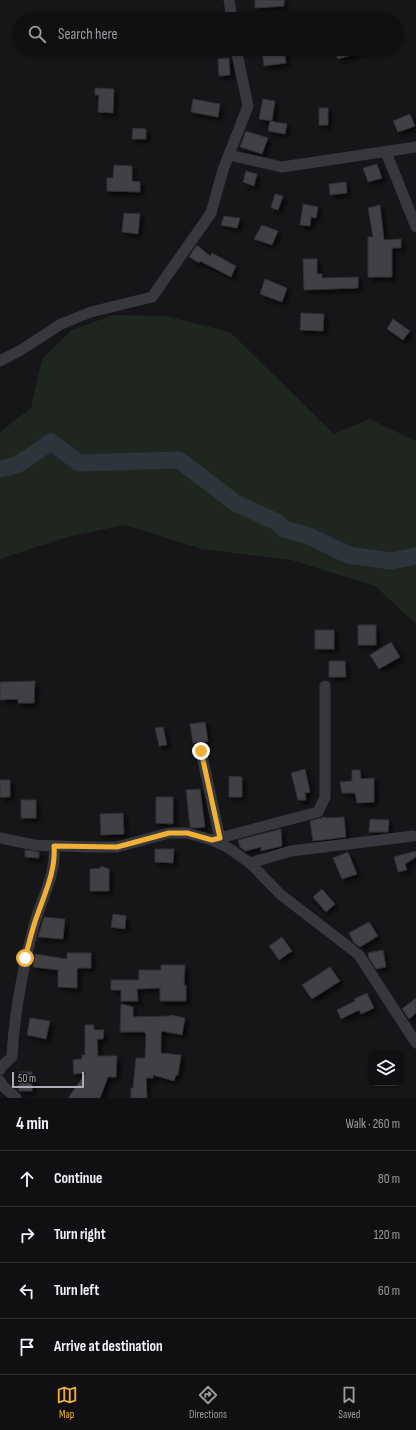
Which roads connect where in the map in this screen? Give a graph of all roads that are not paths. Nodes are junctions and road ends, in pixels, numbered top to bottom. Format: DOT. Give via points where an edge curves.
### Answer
graph roads {
  1 [pos="229,0"];
  2 [pos="231,12"];
  3 [pos="237,56"];
  4 [pos="416,147"];
  5 [pos="386,152"];
  6 [pos="229,155"];
  7 [pos="416,227"];
  8 [pos="0,361"];
  9 [pos="325,686"];
  10 [pos="201,751"];
  11 [pos="413,836"];
  12 [pos="0,838"];
  13 [pos="216,839"];
  14 [pos="54,846"];
  15 [pos="250,863"];
  16 [pos="416,1043"];
  17 [pos="0,1070"];
  18 [pos="0,1081"];
  19 [pos="16,1098"];
  1 -- 2 [label="street"];
  3 -- 6 [label="street" via="248,106"];
  4 -- 5 [label="street"];
  5 -- 6 [label="street" via="282,167"];
  5 -- 7 [label="street"];
  6 -- 8 [label="street" via="211,213 152,297 91,312 61,324"];
  9 -- 13 [label="street" via="325,797 318,812"];
  10 -- 13 [label="street"];
  11 -- 15 [label="street" via="291,851"];
  12 -- 14 [label="street"];
  13 -- 14 [label="street" via="187,833 169,833 117,847"];
  13 -- 15 [label="street"];
  14 -- 17 [label="street" via="54,859 47,890 37,916 20,982 12,1057"];
  15 -- 16 [label="street" via="280,894 359,955"];
  18 -- 19 [label="street"];
}
